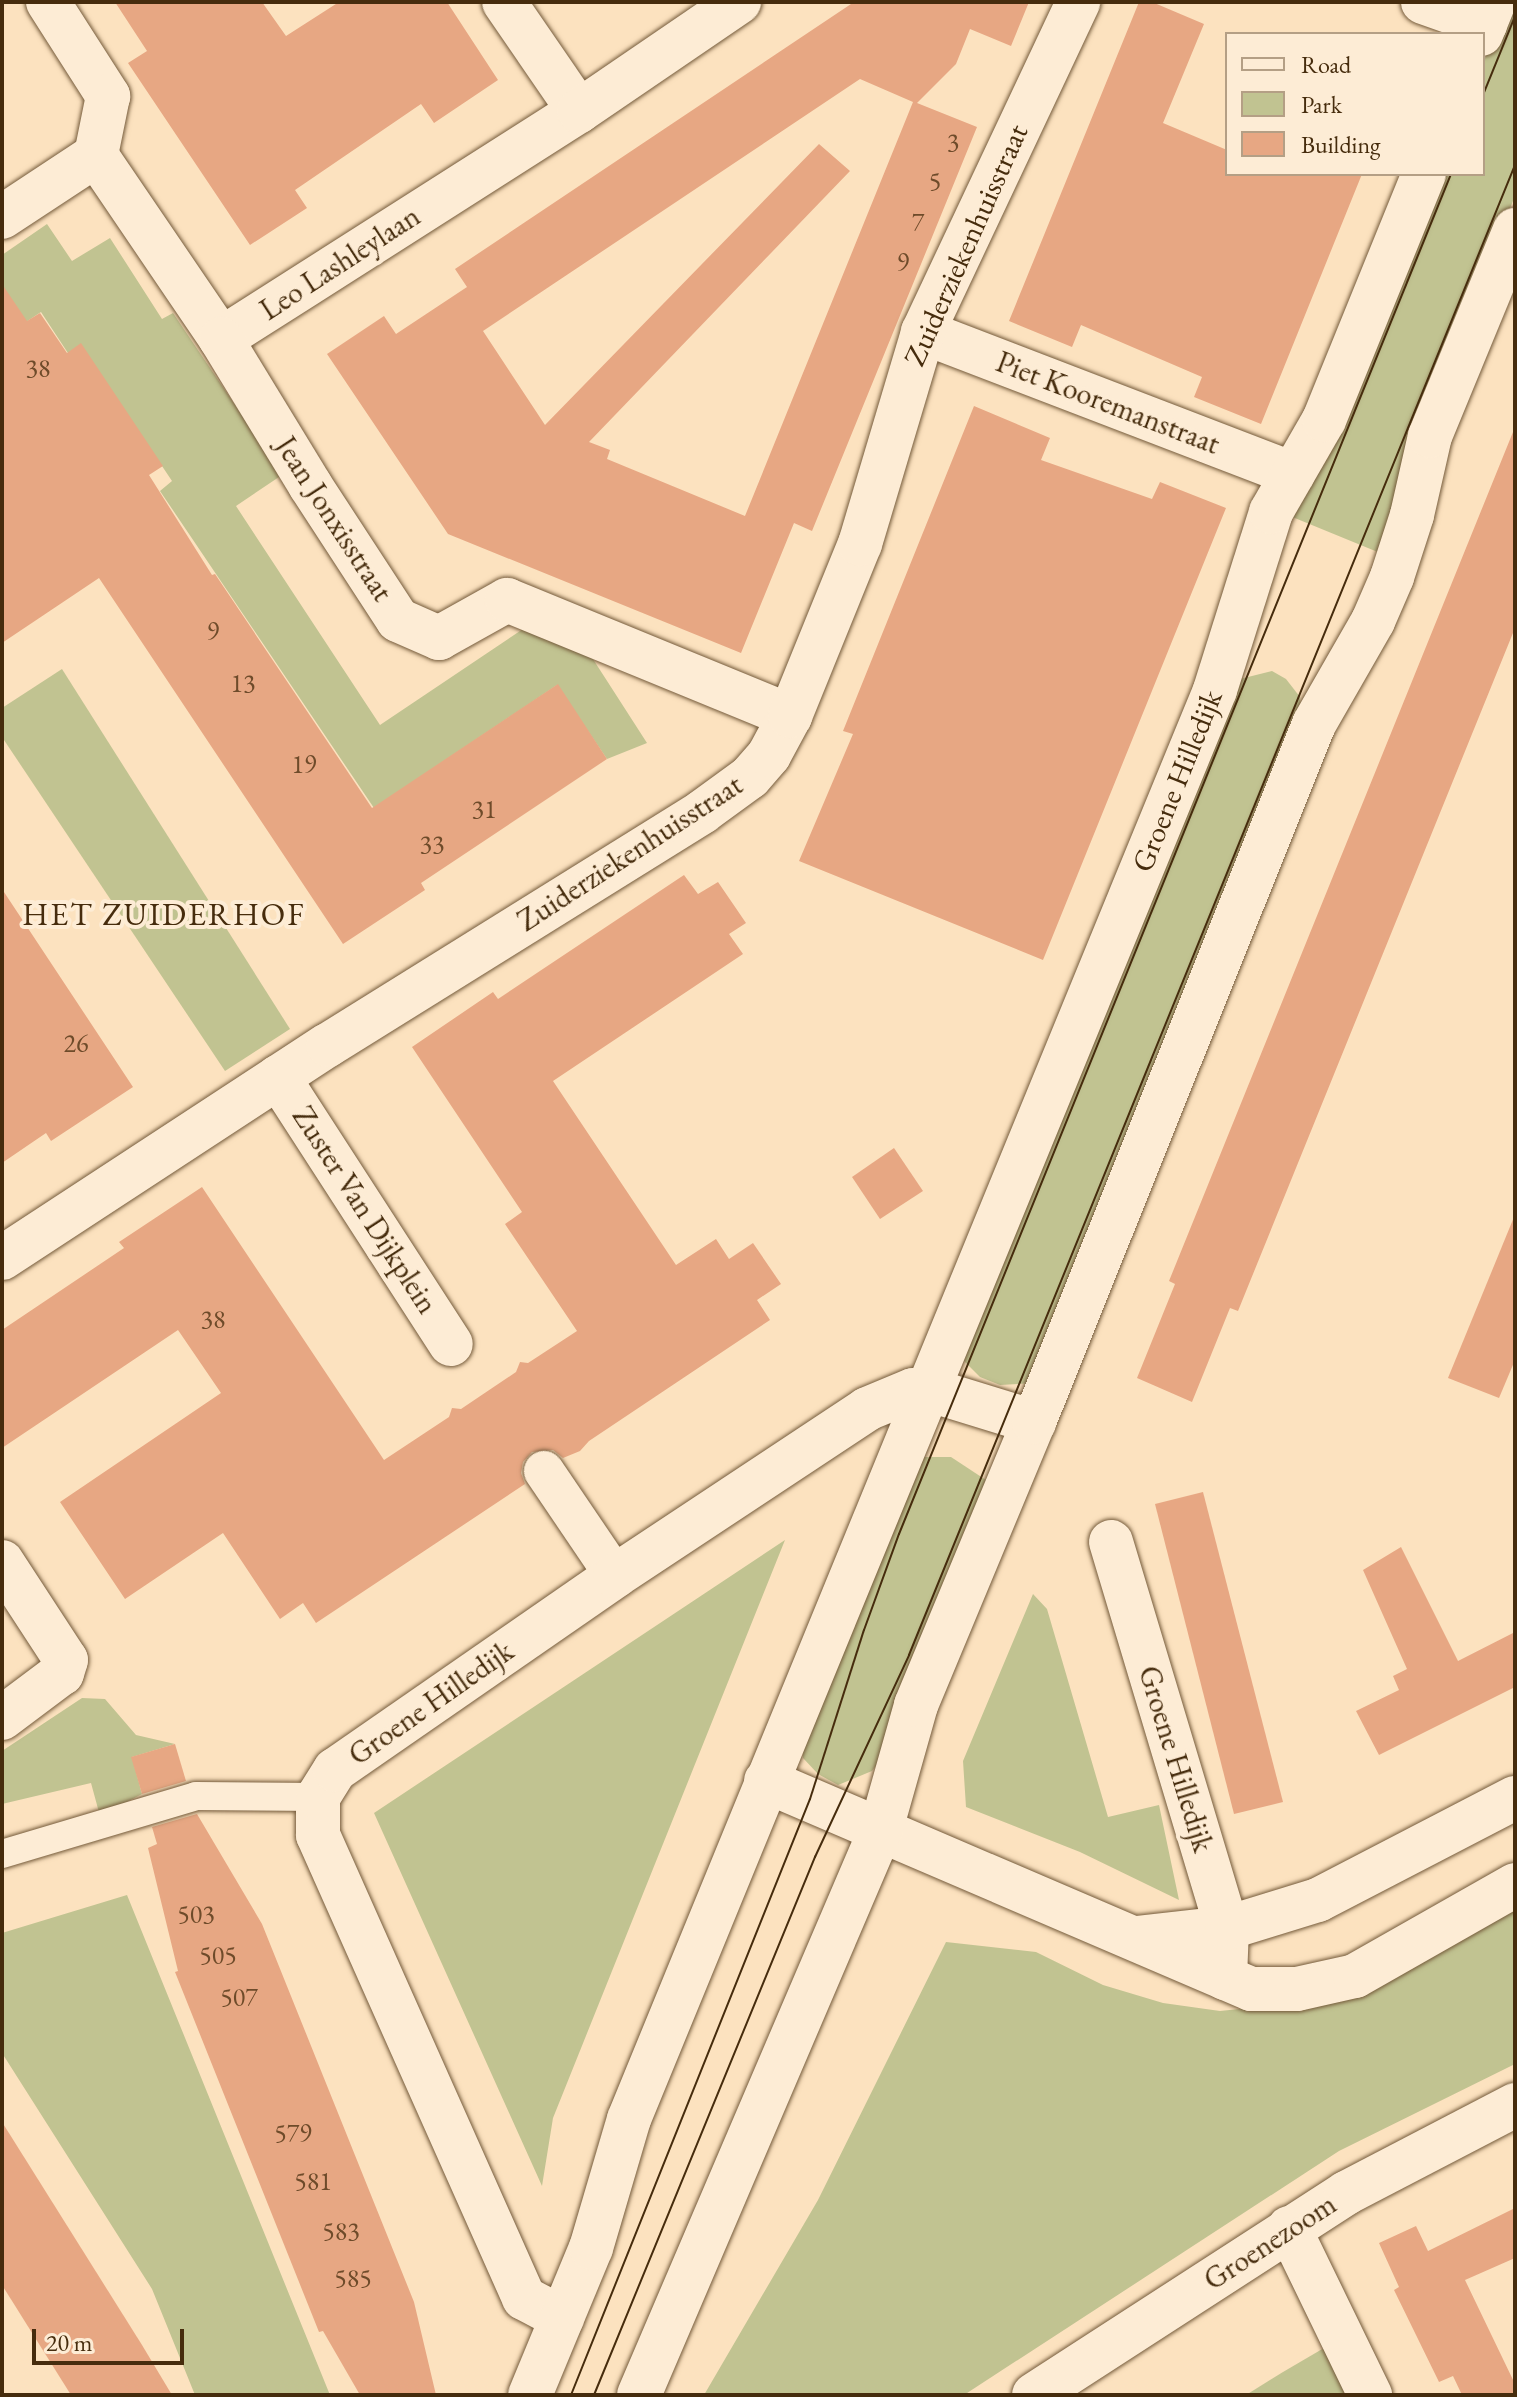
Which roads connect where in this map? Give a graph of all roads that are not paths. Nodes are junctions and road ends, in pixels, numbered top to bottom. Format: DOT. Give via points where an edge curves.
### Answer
graph roads {
  1 [pos="48,2"];
  2 [pos="504,2"];
  3 [pos="739,2"];
  4 [pos="1078,2"];
  5 [pos="1423,2"];
  6 [pos="1487,20"];
  7 [pos="579,111"];
  8 [pos="96,155"];
  9 [pos="1423,176"];
  10 [pos="2,217"];
  11 [pos="1515,230"];
  12 [pos="923,332"];
  13 [pos="221,339"];
  14 [pos="1293,474"];
  15 [pos="790,716"];
  16 [pos="278,1077"];
  17 [pos="2,1258"];
  18 [pos="451,1344"];
  19 [pos="930,1390"];
  20 [pos="1034,1422"];
  21 [pos="544,1471"];
  22 [pos="1111,1542"];
  23 [pos="2,1562"];
  24 [pos="615,1576"];
  25 [pos="2,1718"];
  26 [pos="766,1781"];
  27 [pos="318,1797"];
  28 [pos="1515,1798"];
  29 [pos="881,1829"];
  30 [pos="2,1854"];
  31 [pos="1515,1885"];
  32 [pos="1227,1928"];
  33 [pos="1130,1939"];
  34 [pos="1225,1978"];
  35 [pos="1515,2105"];
  36 [pos="1289,2228"];
  37 [pos="562,2318"];
  38 [pos="1078,2383"];
  39 [pos="530,2395"];
  40 [pos="639,2395"];
  41 [pos="1034,2395"];
  42 [pos="1370,2395"];
  1 -- 8 [label="street" via="108,96"];
  2 -- 7 [label="street"];
  3 -- 7 [label="street, Leo Lashleylaan"];
  4 -- 12 [label="street, Zuiderziekenhuisstraat"];
  5 -- 6 [label="street"];
  7 -- 13 [label="street, Leo Lashleylaan"];
  8 -- 10 [label="street"];
  8 -- 13 [label="street"];
  9 -- 14 [label="street, Groene Hilledijk" via="1324,420"];
  11 -- 20 [label="street" via="1430,436 1392,577 1314,724"];
  12 -- 14 [label="street, Piet Kooremanstraat"];
  12 -- 15 [label="street, Zuiderziekenhuisstraat" via="860,544"];
  13 -- 15 [label="street, Jean Jonxisstraat" via="398,620 439,638 507,600"];
  14 -- 19 [label="street, Groene Hilledijk" via="1271,512 1215,690"];
  15 -- 16 [label="street, Zuiderziekenhuisstraat" via="750,777 702,812"];
  16 -- 17 [label="street, Zuiderziekenhuisstraat"];
  16 -- 18 [label="street, Zuster Van Dijkplein"];
  19 -- 20 [label="street"];
  19 -- 24 [label="street, Groene Hilledijk" via="913,1390 867,1409"];
  19 -- 26 [label="street, Groene Hilledijk"];
  20 -- 29 [label="street" via="916,1705"];
  21 -- 24 [label="street"];
  22 -- 32 [label="street, Groene Hilledijk"];
  23 -- 25 [label="street" via="66,1660 62,1673"];
  24 -- 27 [label="street, Groene Hilledijk" via="335,1770"];
  26 -- 29 [label="street"];
  26 -- 37 [label="street, Groene Hilledijk" via="629,2119 591,2248"];
  27 -- 30 [label="lane" via="196,1796"];
  27 -- 37 [label="street" via="318,1835 524,2298"];
  28 -- 32 [label="street" via="1318,1900"];
  29 -- 33 [label="street"];
  29 -- 40 [label="street"];
  31 -- 34 [label="street" via="1355,1976 1297,1989 1251,1989"];
  32 -- 33 [label="street"];
  32 -- 34 [label="street, Groene Hilledijk"];
  33 -- 34 [label="street"];
  35 -- 36 [label="street, Groenezoom"];
  36 -- 38 [label="street, Groenezoom"];
  36 -- 42 [label="street"];
  37 -- 39 [label="street, Groene Hilledijk"];
  38 -- 41 [label="street, Groenezoom"];
}
